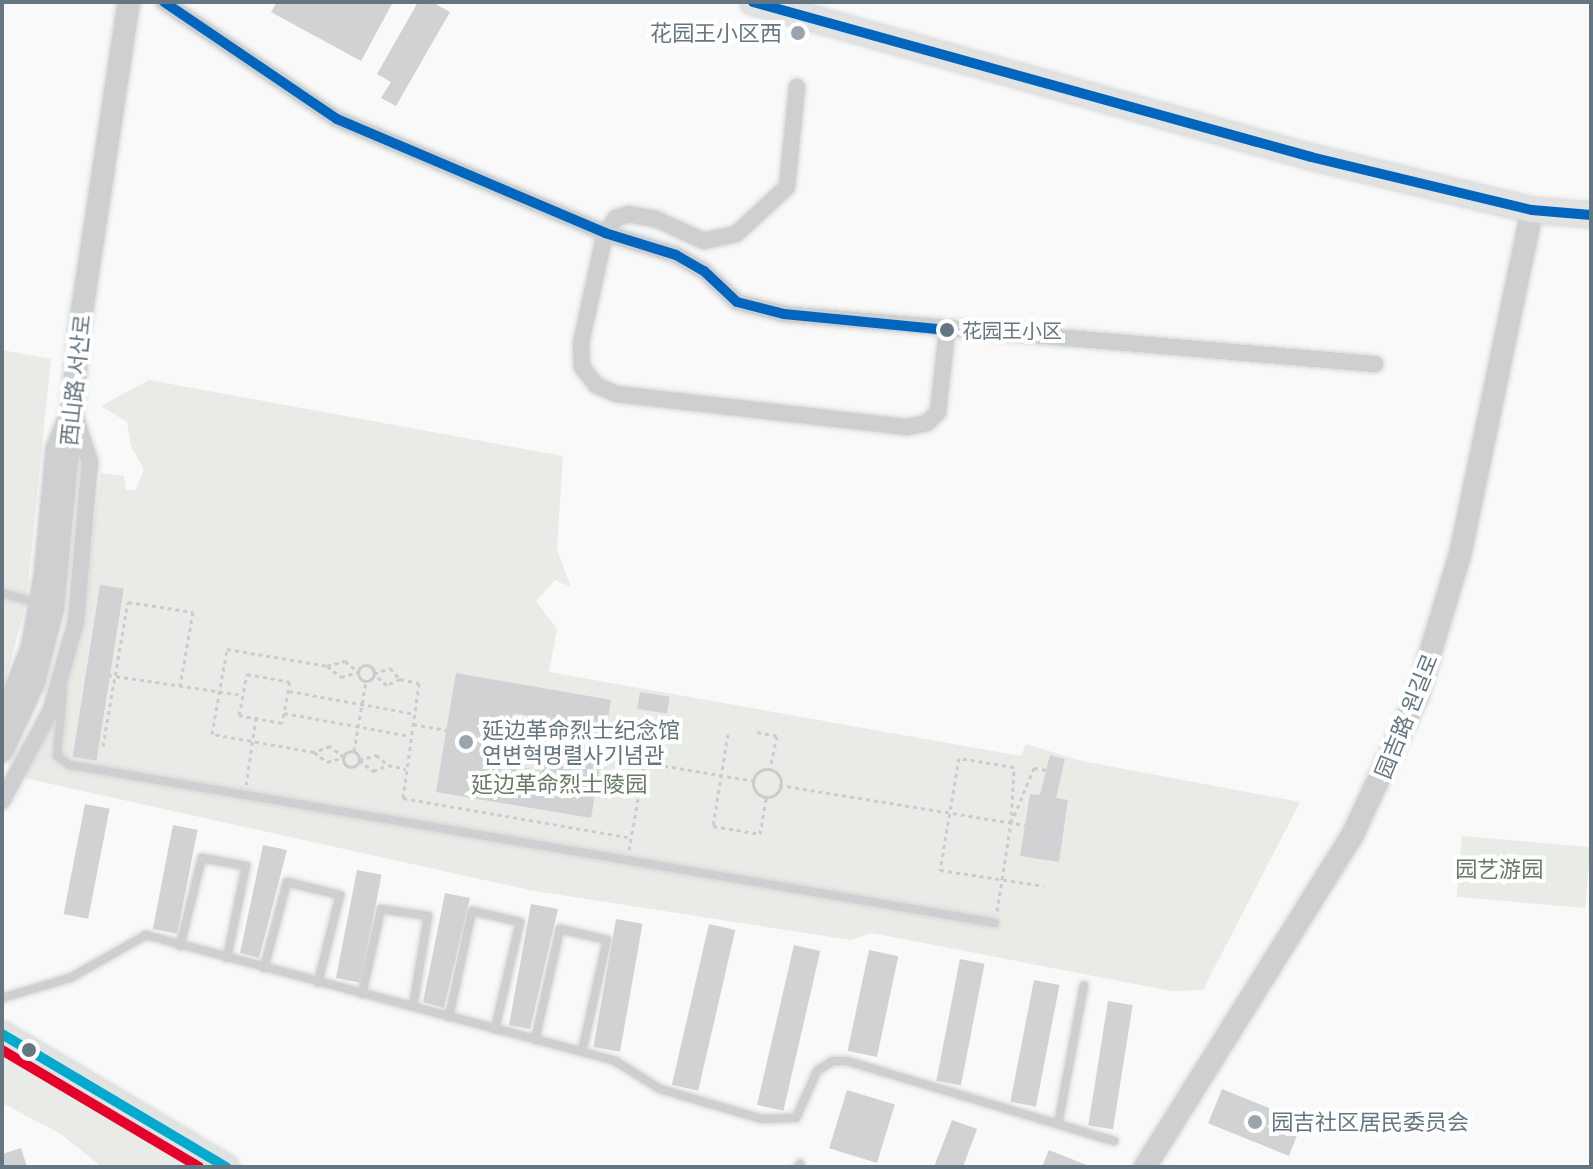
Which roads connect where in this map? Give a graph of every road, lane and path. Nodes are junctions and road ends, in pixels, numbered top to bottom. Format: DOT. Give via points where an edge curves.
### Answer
graph roads {
  1 [pos="129,2"];
  2 [pos="164,2"];
  3 [pos="753,2"];
  4 [pos="797,87"];
  5 [pos="1532,210"];
  6 [pos="1591,215"];
  7 [pos="605,233"];
  8 [pos="947,330"];
  9 [pos="1375,364"];
  10 [pos="71,404"];
  11 [pos="2,593"];
  12 [pos="37,603"];
  13 [pos="66,666"];
  14 [pos="327,666"];
  15 [pos="358,672"];
  16 [pos="374,674"];
  17 [pos="108,675"];
  18 [pos="115,677"];
  19 [pos="400,679"];
  20 [pos="366,681"];
  21 [pos="180,686"];
  22 [pos="288,691"];
  23 [pos="220,692"];
  24 [pos="243,695"];
  25 [pos="362,704"];
  26 [pos="284,713"];
  27 [pos="415,714"];
  28 [pos="2,715"];
  29 [pos="256,718"];
  30 [pos="652,719"];
  31 [pos="413,724"];
  32 [pos="358,727"];
  33 [pos="446,730"];
  34 [pos="757,732"];
  35 [pos="728,734"];
  36 [pos="412,737"];
  37 [pos="253,741"];
  38 [pos="103,746"];
  39 [pos="2,751"];
  40 [pos="354,751"];
  41 [pos="314,752"];
  42 [pos="601,755"];
  43 [pos="344,757"];
  44 [pos="359,760"];
  45 [pos="644,763"];
  46 [pos="388,765"];
  47 [pos="407,769"];
  48 [pos="770,770"];
  49 [pos="1047,770"];
  50 [pos="721,775"];
  51 [pos="755,781"];
  52 [pos="779,785"];
  53 [pos="767,796"];
  54 [pos="244,798"];
  55 [pos="2,801"];
  56 [pos="950,813"];
  57 [pos="1011,823"];
  58 [pos="1025,825"];
  59 [pos="632,838"];
  60 [pos="627,862"];
  61 [pos="1002,879"];
  62 [pos="1044,886"];
  63 [pos="995,923"];
  64 [pos="180,946"];
  65 [pos="227,958"];
  66 [pos="264,968"];
  67 [pos="318,982"];
  68 [pos="1084,985"];
  69 [pos="362,994"];
  70 [pos="2,998"];
  71 [pos="413,1007"];
  72 [pos="449,1017"];
  73 [pos="495,1029"];
  74 [pos="2,1034"];
  75 [pos="535,1040"];
  76 [pos="582,1052"];
  77 [pos="1058,1124"];
  78 [pos="1114,1141"];
  79 [pos="226,1167"];
  80 [pos="1145,1167"];
  1 -- 10 [label="street, 西山路 서산로"];
  2 -- 7 [label="street" via="337,119"];
  3 -- 5 [label="main road" via="1311,157"];
  4 -- 7 [label="street" via="787,187 736,234 704,241 629,214 616,218"];
  5 -- 6 [label="main road"];
  5 -- 80 [label="street, 园吉路 원길로" via="1460,555 1417,697 1353,834"];
  7 -- 8 [label="street" via="676,255 704,271 737,302 784,314"];
  7 -- 8 [label="street" via="581,343 582,367 596,385 616,394 907,427 927,423 938,412"];
  8 -- 9 [label="street"];
  10 -- 12 [label="street" via="54,448"];
  10 -- 13 [label="street" via="90,462 83,572"];
  10 -- 39 [label="street, 西山路 서산로" via="53,608 34,682"];
  11 -- 12 [label="lane"];
  12 -- 28 [label="street" via="29,647"];
  13 -- 54 [label="lane" via="60,760"];
  13 -- 55 [label="street" via="38,737"];
  14 -- 15 [label="path" via="341,677"];
  14 -- 15 [label="path" via="345,661"];
  14 -- 23 [label="path" via="227,649"];
  15 -- 16 [label="path" via="367,664"];
  15 -- 20 [label="path"];
  16 -- 19 [label="path" via="387,685"];
  16 -- 19 [label="path" via="390,668"];
  16 -- 20 [label="path"];
  17 -- 18 [label="path"];
  18 -- 21 [label="path"];
  18 -- 21 [label="path" via="128,602 193,612"];
  18 -- 38 [label="path"];
  19 -- 27 [label="path" via="419,683"];
  20 -- 25 [label="path"];
  21 -- 23 [label="path"];
  22 -- 24 [label="path" via="290,682 247,674"];
  22 -- 25 [label="path"];
  22 -- 26 [label="path"];
  23 -- 24 [label="path"];
  23 -- 37 [label="path" via="212,734"];
  24 -- 29 [label="path" via="239,715"];
  25 -- 27 [label="path"];
  25 -- 32 [label="path"];
  26 -- 29 [label="path" via="282,723"];
  26 -- 32 [label="path"];
  27 -- 31 [label="path"];
  29 -- 37 [label="path"];
  30 -- 45 [label="path"];
  31 -- 33 [label="path"];
  31 -- 36 [label="path"];
  32 -- 36 [label="path"];
  32 -- 40 [label="path"];
  34 -- 48 [label="path" via="777,736"];
  35 -- 50 [label="path"];
  36 -- 47 [label="path"];
  37 -- 41 [label="path"];
  37 -- 54 [label="path"];
  40 -- 43 [label="path"];
  40 -- 44 [label="path"];
  41 -- 43 [label="path" via="327,762"];
  41 -- 43 [label="path" via="330,746"];
  42 -- 45 [label="path"];
  43 -- 44 [label="path" via="350,767"];
  44 -- 46 [label="path" via="376,755"];
  44 -- 46 [label="path" via="373,771"];
  45 -- 50 [label="path"];
  45 -- 59 [label="path"];
  46 -- 47 [label="path"];
  47 -- 59 [label="path" via="403,798"];
  48 -- 51 [label="path" via="758,768"];
  48 -- 52 [label="path" via="781,772"];
  49 -- 57 [label="path" via="1034,768"];
  50 -- 51 [label="path"];
  50 -- 53 [label="path" via="713,826 760,834"];
  51 -- 53 [label="path" via="753,794"];
  52 -- 53 [label="path" via="776,798"];
  52 -- 56 [label="path"];
  54 -- 60 [label="lane"];
  56 -- 57 [label="path"];
  56 -- 57 [label="path" via="959,758 1014,767"];
  56 -- 61 [label="path" via="940,870"];
  57 -- 58 [label="path"];
  57 -- 61 [label="path"];
  59 -- 60 [label="path"];
  60 -- 63 [label="lane"];
  61 -- 62 [label="path"];
  61 -- 63 [label="path"];
  64 -- 65 [label="lane"];
  64 -- 65 [label="lane" via="202,858 246,866"];
  64 -- 70 [label="lane" via="146,935 70,978"];
  65 -- 66 [label="lane"];
  66 -- 67 [label="lane"];
  66 -- 67 [label="lane" via="287,882 340,895"];
  67 -- 69 [label="lane"];
  68 -- 77 [label="lane"];
  69 -- 71 [label="lane"];
  69 -- 71 [label="lane" via="381,909 428,916"];
  71 -- 72 [label="lane"];
  72 -- 73 [label="lane"];
  72 -- 73 [label="lane" via="472,911 520,922"];
  73 -- 75 [label="lane"];
  74 -- 79 [label="main road"];
  75 -- 76 [label="lane"];
  75 -- 76 [label="lane" via="560,929 607,940"];
  76 -- 77 [label="lane" via="615,1061 660,1089 762,1119 796,1118 817,1071 833,1061 847,1061"];
  77 -- 78 [label="lane"];
}
